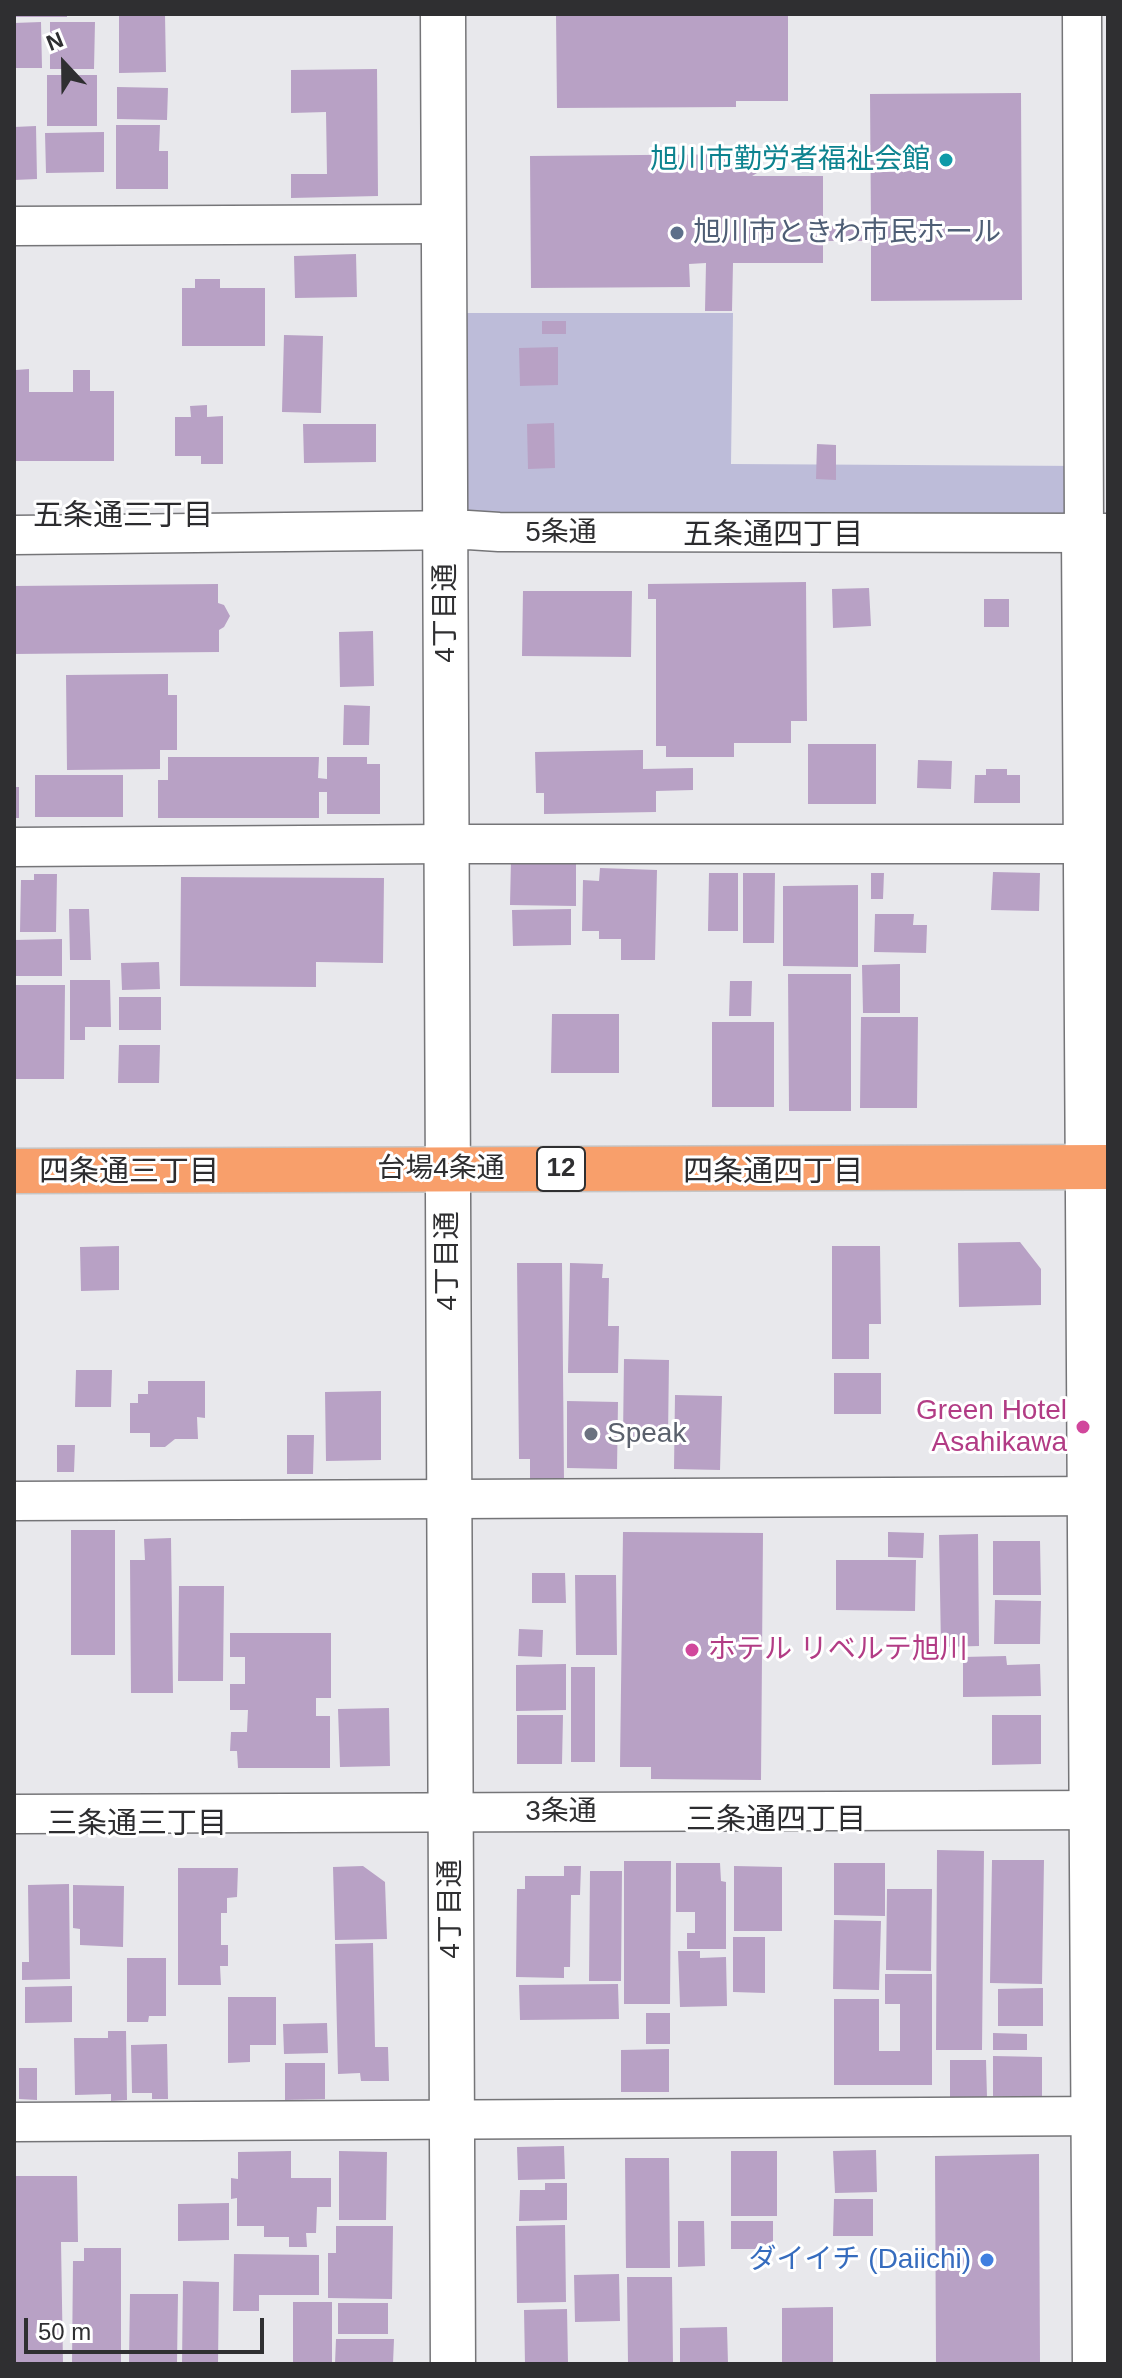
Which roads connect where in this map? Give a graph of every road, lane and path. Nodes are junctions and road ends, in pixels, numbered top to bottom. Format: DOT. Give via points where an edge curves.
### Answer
graph roads {
  1 [pos="443,14"];
  2 [pos="1082,14"];
  3 [pos="1095,216"];
  4 [pos="444,224"];
  5 [pos="14,226"];
  6 [pos="446,530"];
  7 [pos="1096,533"];
  8 [pos="14,535"];
  9 [pos="447,844"];
  10 [pos="1097,844"];
  11 [pos="14,847"];
  12 [pos="1098,1167"];
  13 [pos="448,1169"];
  14 [pos="14,1171"];
  15 [pos="1099,1496"];
  16 [pos="449,1499"];
  17 [pos="14,1501"];
  18 [pos="1100,1810"];
  19 [pos="451,1812"];
  20 [pos="14,1814"];
  21 [pos="1101,2116"];
  22 [pos="452,2120"];
  23 [pos="14,2122"];
  24 [pos="453,2364"];
  25 [pos="1095,2364"];
  1 -- 4 [label="street, 4丁目通"];
  2 -- 3 [label="street"];
  3 -- 7 [label="street"];
  4 -- 5 [label="street"];
  4 -- 6 [label="street, 4丁目通"];
  6 -- 7 [label="street, 5条通"];
  6 -- 8 [label="street, 5条通"];
  6 -- 9 [label="street, 4丁目通"];
  7 -- 10 [label="street"];
  9 -- 10 [label="street"];
  9 -- 11 [label="street"];
  9 -- 13 [label="street, 4丁目通"];
  10 -- 12 [label="street"];
  12 -- 13 [label="highway, 台場4条通 / 12"];
  12 -- 15 [label="street"];
  13 -- 14 [label="highway, 台場4条通 / 12"];
  13 -- 16 [label="street, 4丁目通"];
  15 -- 16 [label="street"];
  15 -- 18 [label="street"];
  16 -- 17 [label="street"];
  16 -- 19 [label="street, 4丁目通"];
  18 -- 19 [label="street, 3条通"];
  18 -- 21 [label="street"];
  19 -- 20 [label="street, 3条通"];
  19 -- 22 [label="street, 4丁目通"];
  21 -- 22 [label="street"];
  21 -- 25 [label="street"];
  22 -- 23 [label="street"];
  22 -- 24 [label="street, 4丁目通"];
}
